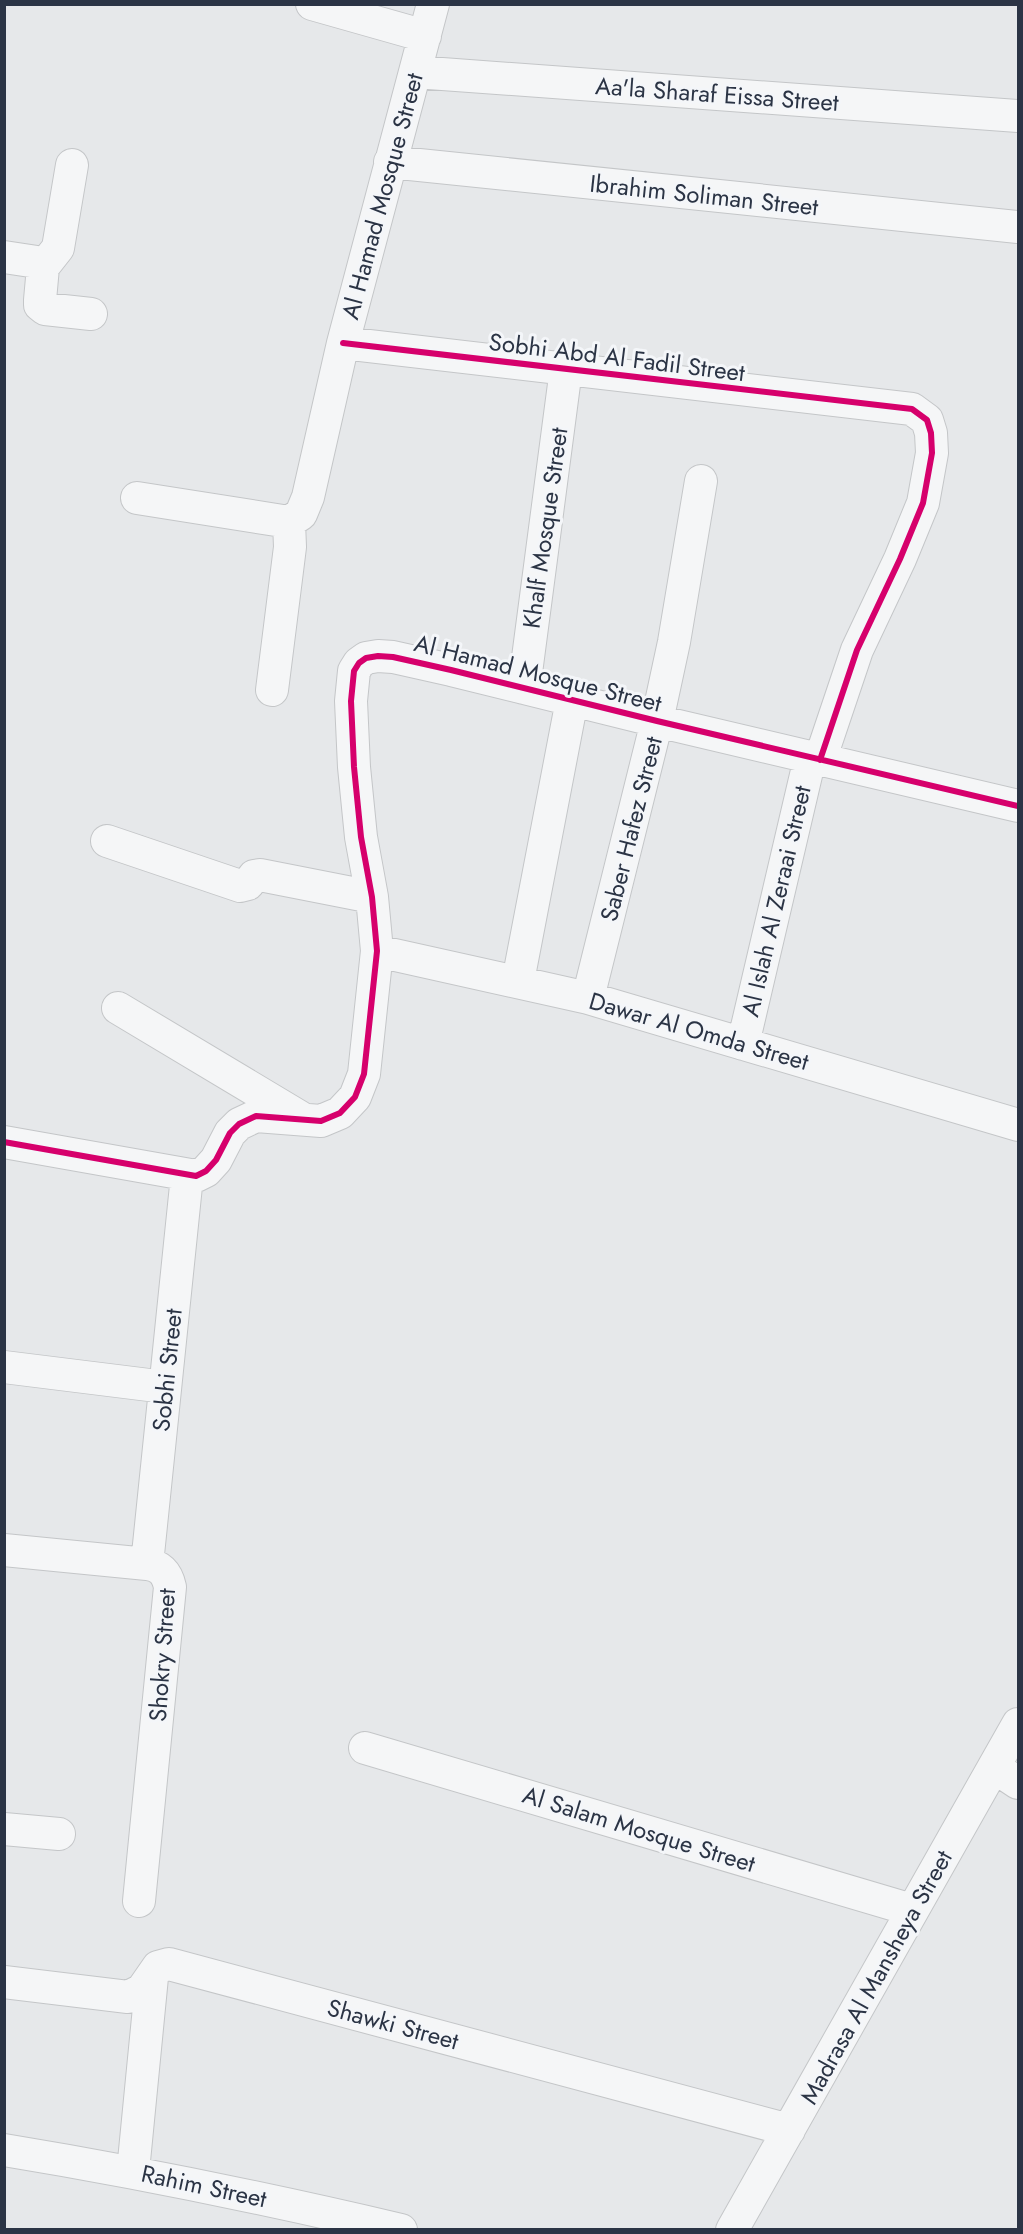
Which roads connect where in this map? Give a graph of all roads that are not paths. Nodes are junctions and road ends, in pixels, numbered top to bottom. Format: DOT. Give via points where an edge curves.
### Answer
graph roads {
  1 [pos="312,4"];
  2 [pos="433,4"];
  3 [pos="425,36"];
  4 [pos="415,72"];
  5 [pos="1018,116"];
  6 [pos="390,162"];
  7 [pos="72,165"];
  8 [pos="1018,227"];
  9 [pos="4,257"];
  10 [pos="43,267"];
  11 [pos="91,314"];
  12 [pos="343,343"];
  13 [pos="566,369"];
  14 [pos="701,481"];
  15 [pos="137,498"];
  16 [pos="290,522"];
  17 [pos="524,688"];
  18 [pos="272,690"];
  19 [pos="572,700"];
  20 [pos="657,721"];
  21 [pos="815,759"];
  22 [pos="1018,806"];
  23 [pos="107,841"];
  24 [pos="372,897"];
  25 [pos="376,951"];
  26 [pos="518,981"];
  27 [pos="588,998"];
  28 [pos="118,1008"];
  29 [pos="743,1044"];
  30 [pos="306,1120"];
  31 [pos="1018,1125"];
  32 [pos="4,1142"];
  33 [pos="187,1176"];
  34 [pos="4,1367"];
  35 [pos="165,1387"];
  36 [pos="4,1550"];
  37 [pos="147,1564"];
  38 [pos="1018,1724"];
  39 [pos="365,1748"];
  40 [pos="1006,1775"];
  41 [pos="4,1829"];
  42 [pos="59,1834"];
  43 [pos="140,1901"];
  44 [pos="912,1910"];
  45 [pos="152,1977"];
  46 [pos="4,1983"];
  47 [pos="789,2130"];
  48 [pos="4,2150"];
  49 [pos="133,2171"];
  50 [pos="401,2229"];
  51 [pos="732,2229"];
  1 -- 3 [label="street"];
  2 -- 3 [label="street, Al Hamad Mosque Street"];
  3 -- 4 [label="street, Al Hamad Mosque Street"];
  4 -- 5 [label="street, Aa'la Sharaf Eissa Street"];
  4 -- 6 [label="street, Al Hamad Mosque Street"];
  6 -- 8 [label="street, Ibrahim Soliman Street"];
  6 -- 12 [label="street, Al Hamad Mosque Street"];
  7 -- 10 [label="street" via="58,248"];
  9 -- 10 [label="street" via="37,262"];
  10 -- 11 [label="street" via="42,307"];
  12 -- 13 [label="street, Sobhi Abd Al Fadil Street"];
  12 -- 16 [label="street, Al Hamad Mosque Street" via="305,507"];
  13 -- 17 [label="street, Khalf Mosque Street"];
  13 -- 21 [label="street, Sobhi Abd Al Fadil Street" via="912,409 927,420 932,453 922,503 857,650"];
  14 -- 20 [label="street, Saber Hafez Street"];
  15 -- 16 [label="street"];
  16 -- 18 [label="street"];
  17 -- 19 [label="street, Al Hamad Mosque Street"];
  17 -- 24 [label="street, Al Hamad Mosque Street" via="393,657 366,658 359,663 352,678 354,767"];
  19 -- 20 [label="street, Al Hamad Mosque Street"];
  19 -- 26 [label="street"];
  20 -- 21 [label="street, Al Hamad Mosque Street"];
  20 -- 27 [label="street, Saber Hafez Street"];
  21 -- 22 [label="street, Al Hamad Mosque Street"];
  21 -- 29 [label="street, Al Islah Al Zeraai Street"];
  23 -- 24 [label="street" via="240,886 260,875"];
  24 -- 25 [label="street, Al Hamad Mosque Street"];
  25 -- 26 [label="street, Dawar Al Omda Street"];
  25 -- 30 [label="street, Al Hamad Mosque Street" via="364,1074 355,1097 340,1113 321,1121"];
  26 -- 27 [label="street, Dawar Al Omda Street"];
  27 -- 29 [label="street, Dawar Al Omda Street"];
  28 -- 30 [label="street"];
  29 -- 31 [label="street, Dawar Al Omda Street"];
  30 -- 33 [label="street, Al Hamad Mosque Street" via="256,1116 239,1124 206,1171"];
  32 -- 33 [label="street"];
  33 -- 35 [label="street, Sobhi Street"];
  34 -- 35 [label="street"];
  35 -- 37 [label="street, Sobhi Street"];
  36 -- 37 [label="street, Shokry Street"];
  37 -- 43 [label="street, Shokry Street" via="163,1570 170,1587"];
  38 -- 40 [label="street, Madrasa Al Mansheya Street"];
  39 -- 44 [label="street, Al Salam Mosque Street"];
  40 -- 44 [label="street, Madrasa Al Mansheya Street"];
  41 -- 42 [label="street"];
  44 -- 47 [label="street, Madrasa Al Mansheya Street"];
  45 -- 46 [label="street, Shawki Street" via="142,1990 128,1997"];
  45 -- 47 [label="street, Shawki Street" via="158,1967 169,1964"];
  45 -- 49 [label="street"];
  47 -- 51 [label="street, Madrasa Al Mansheya Street"];
  48 -- 49 [label="street, Rahim Street"];
  49 -- 50 [label="street, Rahim Street"];
}
